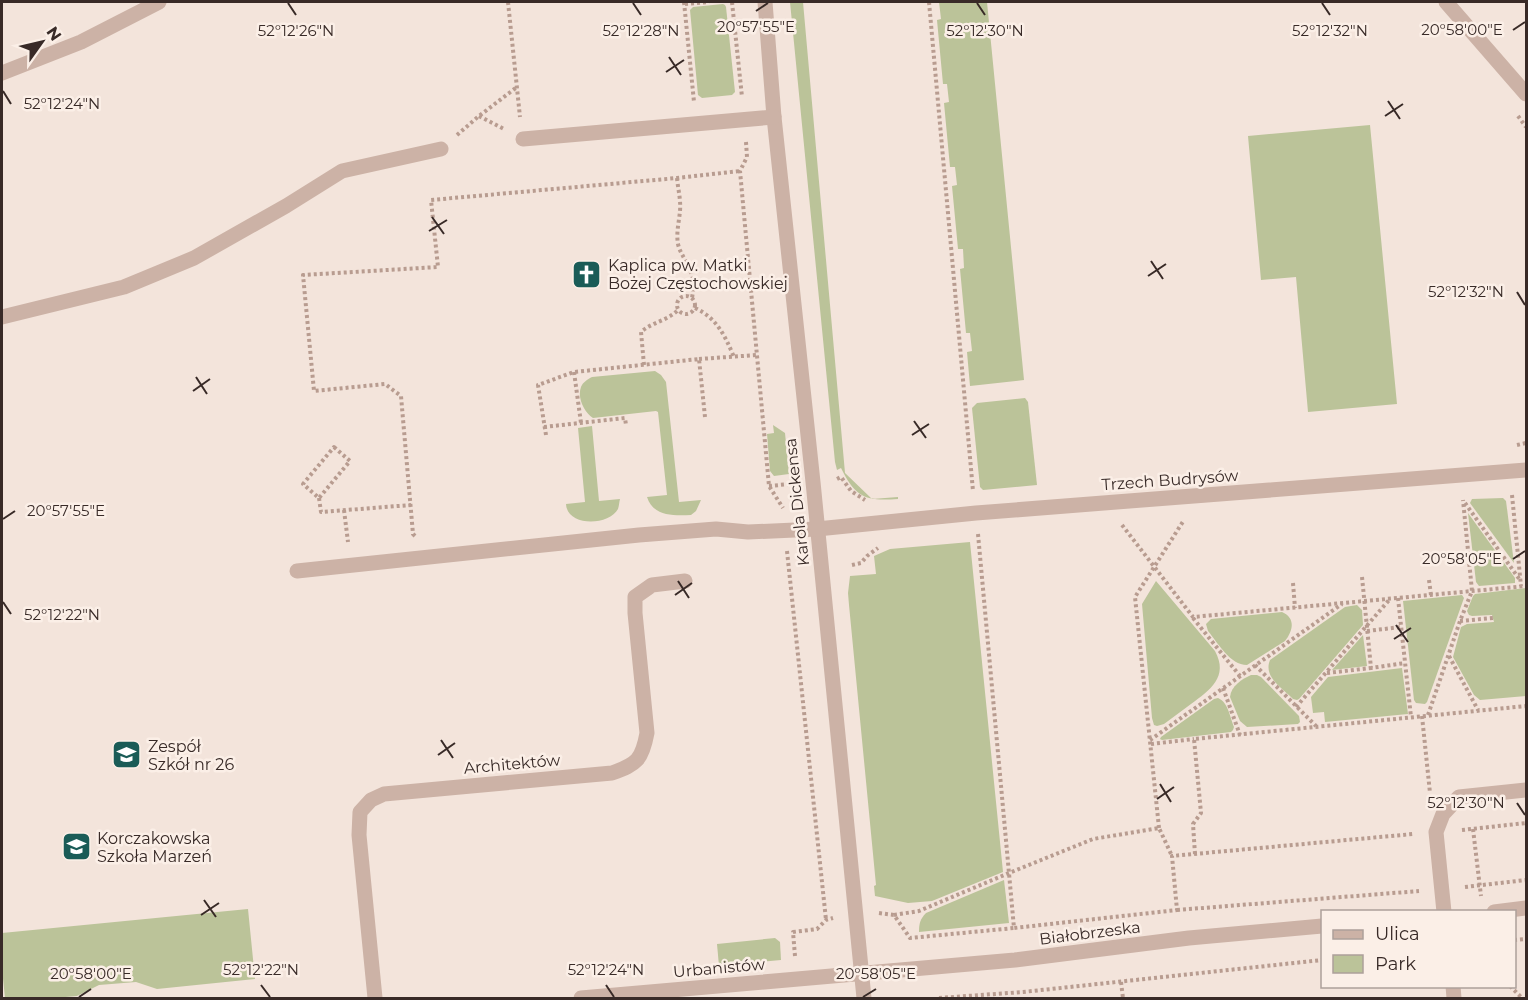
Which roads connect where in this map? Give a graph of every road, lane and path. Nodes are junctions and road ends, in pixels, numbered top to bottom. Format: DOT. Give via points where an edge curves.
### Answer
graph roads {
  1 [pos="159,2"];
  2 [pos="508,2"];
  3 [pos="709,2"];
  4 [pos="732,2"];
  5 [pos="765,2"];
  6 [pos="929,2"];
  7 [pos="1446,2"];
  8 [pos="685,3"];
  9 [pos="2,73"];
  10 [pos="517,87"];
  11 [pos="1527,94"];
  12 [pos="742,104"];
  13 [pos="694,109"];
  14 [pos="774,117"];
  15 [pos="523,139"];
  16 [pos="441,148"];
  17 [pos="740,171"];
  18 [pos="677,178"];
  19 [pos="692,298"];
  20 [pos="695,308"];
  21 [pos="678,310"];
  22 [pos="2,316"];
  23 [pos="757,355"];
  24 [pos="734,357"];
  25 [pos="699,359"];
  26 [pos="644,365"];
  27 [pos="574,372"];
  28 [pos="705,417"];
  29 [pos="580,423"];
  30 [pos="626,425"];
  31 [pos="544,427"];
  32 [pos="546,435"];
  33 [pos="1527,470"];
  34 [pos="837,479"];
  35 [pos="791,484"];
  36 [pos="769,486"];
  37 [pos="1512,491"];
  38 [pos="1462,493"];
  39 [pos="319,498"];
  40 [pos="1463,501"];
  41 [pos="870,503"];
  42 [pos="411,505"];
  43 [pos="344,510"];
  44 [pos="976,513"];
  45 [pos="1184,520"];
  46 [pos="1122,525"];
  47 [pos="818,529"];
  48 [pos="431,557"];
  49 [pos="351,565"];
  50 [pos="1154,568"];
  51 [pos="297,571"];
  52 [pos="799,571"];
  53 [pos="790,572"];
  54 [pos="1362,577"];
  55 [pos="1429,580"];
  56 [pos="1520,580"];
  57 [pos="685,581"];
  58 [pos="1293,583"];
  59 [pos="1524,586"];
  60 [pos="1472,591"];
  61 [pos="1431,595"];
  62 [pos="1398,598"];
  63 [pos="1390,599"];
  64 [pos="1365,602"];
  65 [pos="1343,603"];
  66 [pos="1295,608"];
  67 [pos="1193,617"];
  68 [pos="1493,618"];
  69 [pos="1460,621"];
  70 [pos="1401,627"];
  71 [pos="1367,629"];
  72 [pos="1449,656"];
  73 [pos="1406,663"];
  74 [pos="1255,665"];
  75 [pos="1371,668"];
  76 [pos="1326,673"];
  77 [pos="1239,676"];
  78 [pos="1223,688"];
  79 [pos="1527,706"];
  80 [pos="1296,707"];
  81 [pos="1478,710"];
  82 [pos="1428,715"];
  83 [pos="1422,716"];
  84 [pos="1411,717"];
  85 [pos="1316,727"];
  86 [pos="1240,735"];
  87 [pos="1194,739"];
  88 [pos="1150,742"];
  89 [pos="1527,790"];
  90 [pos="1443,813"];
  91 [pos="1527,823"];
  92 [pos="1159,828"];
  93 [pos="1473,829"];
  94 [pos="1436,832"];
  95 [pos="1195,854"];
  96 [pos="1172,856"];
  97 [pos="1009,873"];
  98 [pos="1527,880"];
  99 [pos="1479,885"];
  100 [pos="1442,889"];
  101 [pos="1527,908"];
  102 [pos="1177,910"];
  103 [pos="1444,910"];
  104 [pos="1510,910"];
  105 [pos="878,912"];
  106 [pos="894,915"];
  107 [pos="833,918"];
  108 [pos="1321,926"];
  109 [pos="1014,928"];
  110 [pos="795,957"];
  111 [pos="1321,960"];
  112 [pos="861,974"];
  113 [pos="1121,982"];
  114 [pos="1511,988"];
  115 [pos="1023,992"];
  116 [pos="375,999"];
  117 [pos="581,999"];
  118 [pos="864,999"];
  119 [pos="939,999"];
  120 [pos="1023,999"];
  121 [pos="1123,999"];
  122 [pos="1522,999"];
  1 -- 9 [label="street" via="81,42"];
  2 -- 10 [label="path"];
  3 -- 8 [label="path"];
  4 -- 12 [label="path"];
  5 -- 14 [label="street, Karola Dickensa"];
  6 -- 44 [label="path"];
  7 -- 11 [label="street"];
  8 -- 13 [label="path"];
  10 -- 15 [label="path"];
  10 -- 16 [label="path"];
  14 -- 15 [label="street"];
  14 -- 47 [label="street, Karola Dickensa"];
  16 -- 22 [label="street" via="342,171 194,258 124,287"];
  17 -- 18 [label="path"];
  18 -- 19 [label="path" via="678,244 692,276"];
  18 -- 42 [label="path" via="431,200 438,267 303,275 314,391 385,384 401,396"];
  19 -- 20 [label="path"];
  19 -- 21 [label="path" via="681,297 676,304"];
  20 -- 21 [label="path" via="687,315"];
  20 -- 24 [label="path" via="721,329"];
  21 -- 26 [label="path" via="641,332"];
  23 -- 24 [label="path"];
  24 -- 25 [label="path"];
  25 -- 26 [label="path"];
  25 -- 28 [label="path"];
  26 -- 27 [label="path"];
  27 -- 29 [label="path"];
  27 -- 31 [label="path" via="538,385"];
  29 -- 30 [label="path" via="626,418"];
  29 -- 31 [label="path"];
  31 -- 32 [label="path"];
  33 -- 44 [label="street, Trzech Budrysów"];
  34 -- 41 [label="path" via="841,477 856,496"];
  35 -- 36 [label="path"];
  37 -- 56 [label="path"];
  38 -- 40 [label="path"];
  39 -- 39 [label="path" via="303,484 334,447 350,460"];
  39 -- 43 [label="path" via="321,512"];
  40 -- 56 [label="path"];
  40 -- 60 [label="path"];
  42 -- 43 [label="path"];
  42 -- 48 [label="path" via="413,534"];
  43 -- 49 [label="path"];
  44 -- 47 [label="street, Trzech Budrysów"];
  44 -- 97 [label="path"];
  45 -- 50 [label="path"];
  46 -- 50 [label="path"];
  47 -- 48 [label="street, Trzech Budrysów" via="716,529"];
  47 -- 112 [label="street, Karola Dickensa"];
  48 -- 49 [label="street, Trzech Budrysów"];
  49 -- 51 [label="street, Trzech Budrysów"];
  50 -- 67 [label="path"];
  50 -- 88 [label="path" via="1135,597"];
  52 -- 53 [label="path"];
  54 -- 64 [label="path"];
  55 -- 61 [label="path"];
  56 -- 59 [label="path"];
  57 -- 116 [label="street, Architektów" via="652,585 635,597 647,733 643,752 630,766 612,773 384,794 360,812"];
  58 -- 66 [label="path"];
  59 -- 60 [label="path"];
  60 -- 61 [label="path"];
  60 -- 69 [label="path"];
  61 -- 62 [label="path"];
  62 -- 63 [label="path"];
  62 -- 70 [label="path"];
  63 -- 64 [label="path"];
  63 -- 71 [label="path"];
  64 -- 65 [label="path"];
  64 -- 71 [label="path"];
  65 -- 66 [label="path"];
  65 -- 74 [label="path"];
  66 -- 67 [label="path"];
  67 -- 77 [label="path"];
  68 -- 69 [label="path"];
  69 -- 72 [label="path"];
  70 -- 71 [label="path"];
  70 -- 73 [label="path"];
  71 -- 75 [label="path"];
  71 -- 76 [label="path"];
  72 -- 81 [label="path"];
  72 -- 82 [label="path"];
  73 -- 75 [label="path"];
  73 -- 84 [label="path"];
  74 -- 77 [label="path"];
  74 -- 80 [label="path"];
  75 -- 76 [label="path"];
  76 -- 80 [label="path"];
  77 -- 78 [label="path"];
  78 -- 86 [label="path"];
  78 -- 88 [label="path"];
  79 -- 81 [label="path"];
  80 -- 85 [label="path"];
  81 -- 82 [label="path"];
  82 -- 83 [label="path"];
  83 -- 84 [label="path"];
  83 -- 90 [label="path" via="1432,807"];
  84 -- 85 [label="path"];
  85 -- 86 [label="path"];
  86 -- 87 [label="path"];
  87 -- 88 [label="path"];
  87 -- 95 [label="path" via="1201,813 1193,824"];
  88 -- 92 [label="path"];
  89 -- 90 [label="street" via="1460,797"];
  90 -- 94 [label="street"];
  91 -- 93 [label="path"];
  92 -- 96 [label="path"];
  92 -- 97 [label="path" via="1093,839"];
  93 -- 94 [label="path"];
  93 -- 99 [label="path"];
  94 -- 95 [label="path"];
  94 -- 100 [label="street"];
  95 -- 96 [label="path"];
  96 -- 102 [label="path"];
  97 -- 106 [label="path" via="919,911"];
  97 -- 109 [label="path"];
  98 -- 99 [label="path"];
  99 -- 100 [label="path"];
  100 -- 102 [label="path"];
  100 -- 103 [label="street"];
  101 -- 104 [label="street"];
  102 -- 109 [label="path"];
  105 -- 106 [label="path"];
  106 -- 109 [label="path" via="910,938"];
  107 -- 110 [label="path" via="825,920 818,929 793,933"];
  108 -- 112 [label="street, Białobrzeska"];
  111 -- 113 [label="path"];
  112 -- 117 [label="street, Urbanistów"];
  112 -- 118 [label="street, Karola Dickensa"];
  113 -- 115 [label="path"];
  113 -- 121 [label="path"];
  114 -- 122 [label="path"];
  115 -- 119 [label="path"];
  115 -- 120 [label="path"];
}
